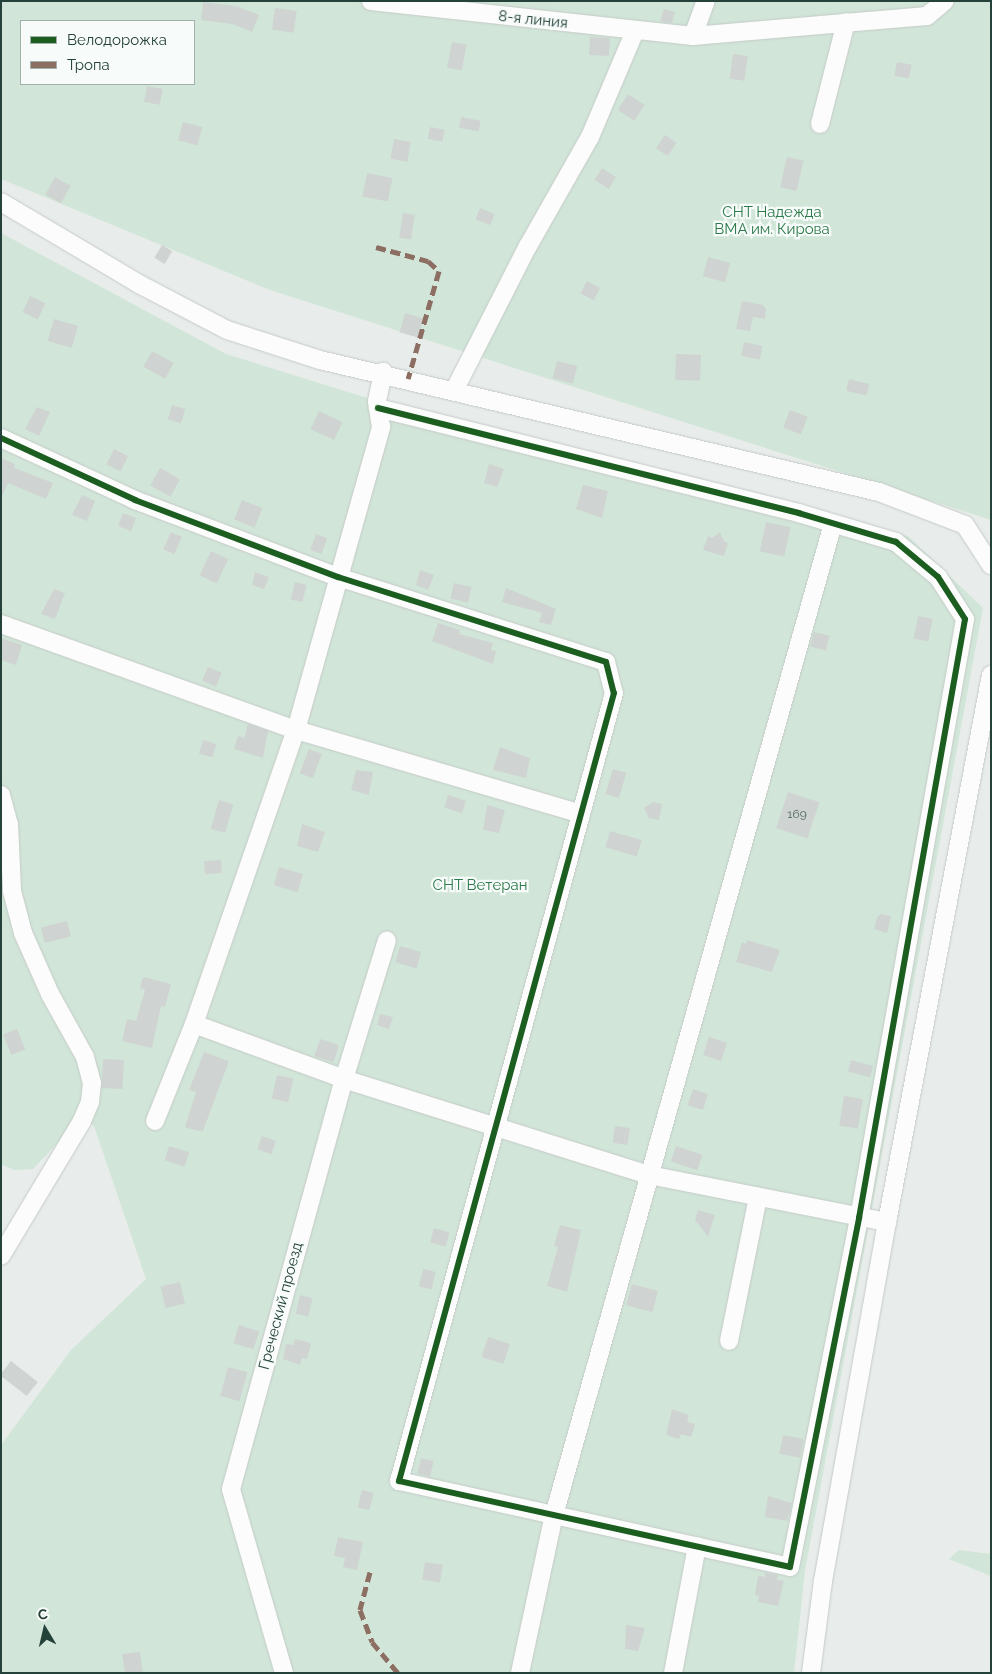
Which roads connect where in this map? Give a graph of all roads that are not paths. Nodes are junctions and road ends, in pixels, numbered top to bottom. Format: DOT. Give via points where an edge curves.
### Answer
graph roads {
  1 [pos="371,1"];
  2 [pos="706,1"];
  3 [pos="945,1"];
  4 [pos="472,7"];
  5 [pos="846,22"];
  6 [pos="636,31"];
  7 [pos="693,36"];
  8 [pos="820,124"];
  9 [pos="1,202"];
  10 [pos="383,372"];
  11 [pos="455,389"];
  12 [pos="378,408"];
  13 [pos="1,438"];
  14 [pos="833,524"];
  15 [pos="991,565"];
  16 [pos="338,577"];
  17 [pos="1,624"];
  18 [pos="991,675"];
  19 [pos="296,730"];
  20 [pos="1,795"];
  21 [pos="581,814"];
  22 [pos="7,893"];
  23 [pos="387,940"];
  24 [pos="194,1024"];
  25 [pos="344,1079"];
  26 [pos="156,1122"];
  27 [pos="496,1127"];
  28 [pos="649,1175"];
  29 [pos="758,1197"];
  30 [pos="859,1218"];
  31 [pos="887,1222"];
  32 [pos="1,1256"];
  33 [pos="729,1341"];
  34 [pos="554,1515"];
  35 [pos="697,1546"];
  36 [pos="284,1673"];
  37 [pos="520,1673"];
  38 [pos="673,1673"];
  39 [pos="811,1673"];
  1 -- 4 [label="street, 8-я линия"];
  2 -- 7 [label="street"];
  3 -- 5 [label="street, 8-я линия" via="927,16"];
  4 -- 6 [label="street, 8-я линия"];
  5 -- 7 [label="street, 8-я линия"];
  5 -- 8 [label="street"];
  6 -- 7 [label="street, 8-я линия"];
  6 -- 11 [label="street" via="590,137 528,246"];
  9 -- 10 [label="street" via="140,284 227,330 320,360"];
  10 -- 11 [label="street"];
  10 -- 12 [label="street"];
  11 -- 15 [label="street" via="879,492 965,525"];
  12 -- 14 [label="street" via="799,512"];
  12 -- 16 [label="street" via="380,427"];
  13 -- 16 [label="street" via="134,500"];
  14 -- 28 [label="street"];
  14 -- 30 [label="street" via="896,542 938,577 965,619"];
  16 -- 19 [label="street"];
  16 -- 21 [label="street" via="606,662 614,692"];
  17 -- 19 [label="street"];
  18 -- 31 [label="street"];
  19 -- 21 [label="street"];
  19 -- 24 [label="street"];
  20 -- 22 [label="street" via="9,824"];
  21 -- 27 [label="street"];
  22 -- 32 [label="street" via="50,994 85,1057 92,1082 90,1102 82,1120"];
  23 -- 25 [label="street, Греческий проезд"];
  24 -- 25 [label="street"];
  24 -- 26 [label="street"];
  25 -- 27 [label="street"];
  25 -- 36 [label="street, Греческий проезд" via="231,1490"];
  27 -- 28 [label="street"];
  27 -- 34 [label="street" via="399,1481"];
  28 -- 29 [label="street"];
  28 -- 34 [label="street"];
  29 -- 30 [label="street"];
  29 -- 33 [label="street"];
  30 -- 31 [label="street"];
  30 -- 35 [label="street" via="790,1566"];
  31 -- 39 [label="street" via="823,1581"];
  34 -- 35 [label="street"];
  34 -- 37 [label="street"];
  35 -- 38 [label="street"];
}
